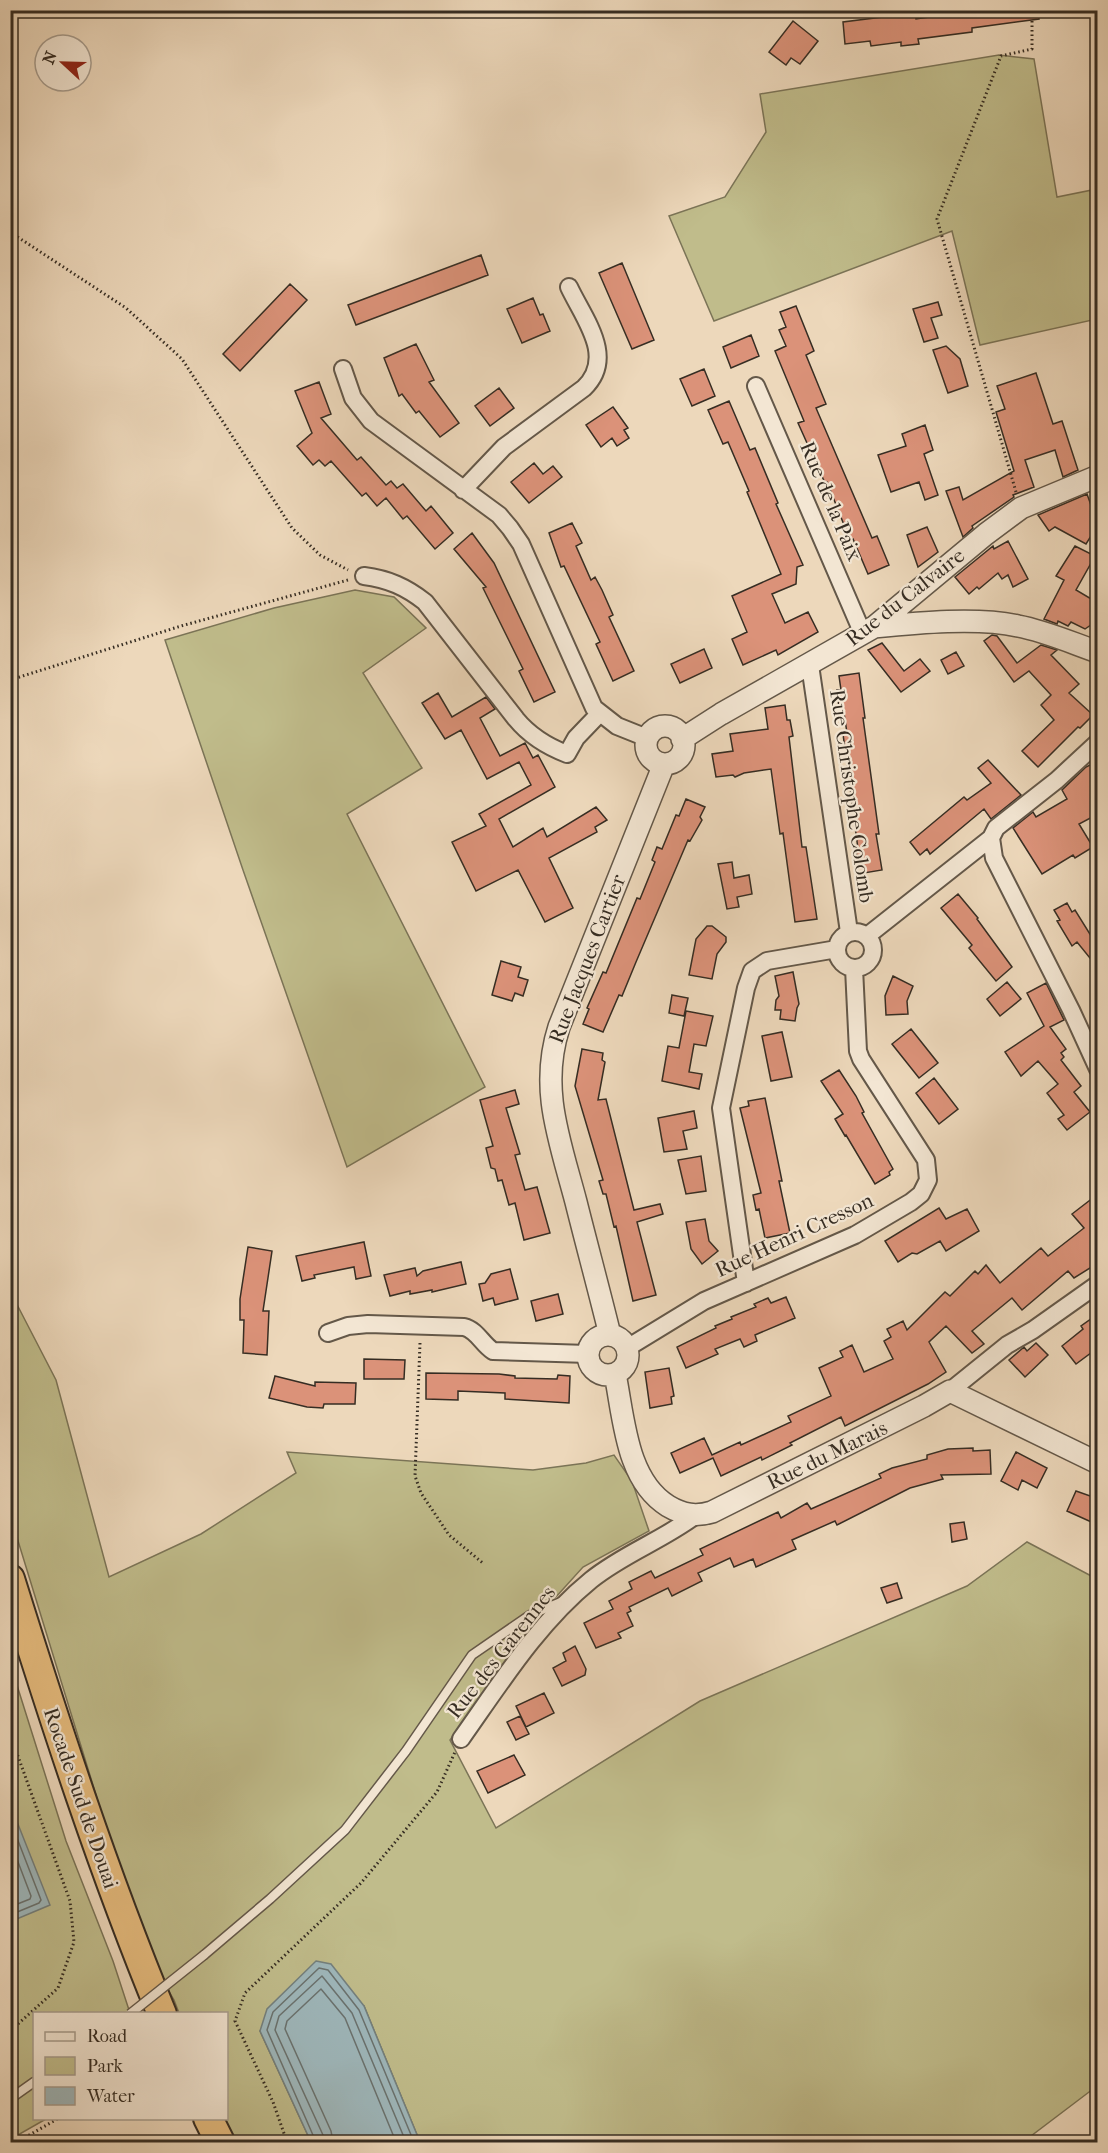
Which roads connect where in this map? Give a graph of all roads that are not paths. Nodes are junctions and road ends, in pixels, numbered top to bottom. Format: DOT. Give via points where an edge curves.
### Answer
graph roads {
  1 [pos="569,287"];
  2 [pos="344,369"];
  3 [pos="756,386"];
  4 [pos="1098,476"];
  5 [pos="463,489"];
  6 [pos="364,576"];
  7 [pos="868,631"];
  8 [pos="1098,652"];
  9 [pos="810,665"];
  10 [pos="599,714"];
  11 [pos="647,738"];
  12 [pos="682,739"];
  13 [pos="1098,742"];
  14 [pos="664,764"];
  15 [pos="991,838"];
  16 [pos="849,932"];
  17 [pos="867,936"];
  18 [pos="837,949"];
  19 [pos="854,968"];
  20 [pos="1098,1069"];
  21 [pos="746,1283"];
  22 [pos="1098,1284"];
  23 [pos="328,1333"];
  24 [pos="610,1335"];
  25 [pos="627,1348"];
  26 [pos="588,1354"];
  27 [pos="615,1374"];
  28 [pos="950,1391"];
  29 [pos="1098,1463"];
  30 [pos="696,1515"];
  31 [pos="10,1579"];
  32 [pos="571,1598"];
  33 [pos="10,1630"];
  34 [pos="461,1739"];
  35 [pos="131,2012"];
  36 [pos="147,2012"];
  37 [pos="162,2012"];
  38 [pos="33,2083"];
  39 [pos="10,2098"];
  40 [pos="194,2120"];
  41 [pos="209,2120"];
  42 [pos="204,2142"];
  43 [pos="220,2142"];
  1 -- 5 [label="street" via="597,344 599,360 594,376 584,388 496,454"];
  2 -- 5 [label="street" via="353,398 370,421"];
  3 -- 7 [label="street, Rue de la Paix"];
  4 -- 7 [label="street, Rue du Calvaire" via="1022,508"];
  5 -- 10 [label="street" via="499,515 517,536"];
  6 -- 10 [label="street" via="395,583 425,602 516,719 547,745 567,754"];
  7 -- 8 [label="street" via="924,623 1004,623"];
  7 -- 9 [label="street, Rue du Calvaire"];
  9 -- 12 [label="street, Rue du Calvaire"];
  9 -- 16 [label="street, Rue Christophe Colomb"];
  10 -- 11 [label="street"];
  11 -- 12 [label="street" via="654,730 665,727 676,730"];
  11 -- 14 [label="street" via="649,756"];
  12 -- 14 [label="street" via="680,757"];
  13 -- 15 [label="street" via="996,828"];
  14 -- 24 [label="street, Rue Jacques Cartier" via="552,1050 553,1112"];
  15 -- 17 [label="street"];
  15 -- 20 [label="street" via="994,858"];
  16 -- 17 [label="street"];
  16 -- 18 [label="street" via="840,939"];
  17 -- 19 [label="street" via="873,946 872,958"];
  18 -- 19 [label="street" via="842,962"];
  18 -- 21 [label="street" via="767,961 752,971 746,988 721,1108"];
  19 -- 21 [label="street, Rue Henri Cresson" via="858,1052 926,1160 928,1180 916,1198 867,1229"];
  21 -- 25 [label="street, Rue Henri Cresson" via="698,1305"];
  22 -- 28 [label="street, Rue du Marais" via="1007,1345"];
  23 -- 26 [label="street" via="359,1324 469,1328 487,1347 497,1351"];
  24 -- 25 [label="street" via="622,1340"];
  24 -- 26 [label="street" via="594,1340"];
  25 -- 27 [label="street" via="625,1366"];
  26 -- 27 [label="street" via="596,1371"];
  27 -- 30 [label="street" via="640,1478 661,1501"];
  28 -- 29 [label="street"];
  28 -- 30 [label="street, Rue du Marais" via="712,1512"];
  30 -- 32 [label="street, Rue des Garennes" via="606,1570"];
  31 -- 37 [label="highway, Rocade Sud de Douai" via="99,1853"];
  32 -- 34 [label="street, Rue des Garennes" via="530,1645"];
  32 -- 35 [label="lane, bridge" via="530,1615 472,1655 345,1830 270,1899"];
  33 -- 36 [label="highway, Rocade Sud de Douai" via="76,1831"];
  38 -- 39 [label="lane"];
  40 -- 42 [label="highway"];
  41 -- 43 [label="highway"];
}
